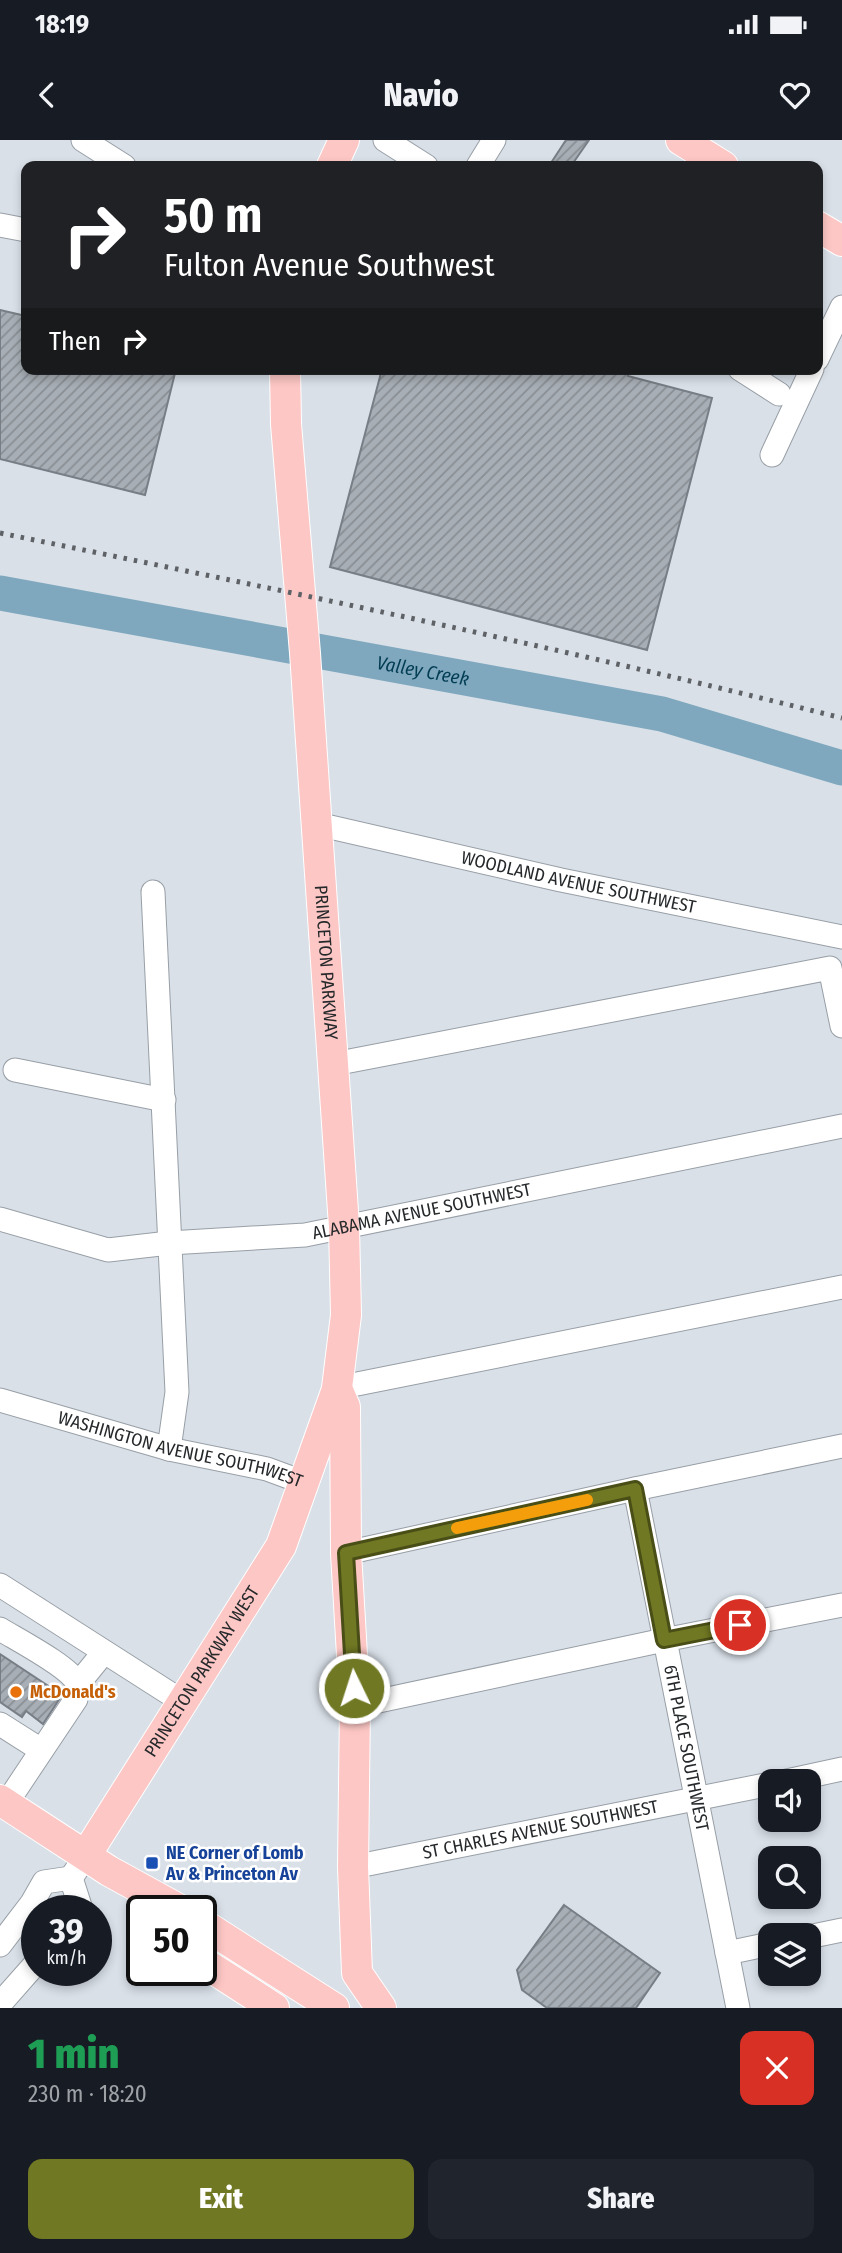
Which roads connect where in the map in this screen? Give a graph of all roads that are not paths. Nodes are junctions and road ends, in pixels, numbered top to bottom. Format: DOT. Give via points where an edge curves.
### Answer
graph roads {
  1 [pos="83,140"];
  2 [pos="344,140"];
  3 [pos="385,140"];
  4 [pos="494,140"];
  5 [pos="681,140"];
  6 [pos="116,161"];
  7 [pos="334,161"];
  8 [pos="418,161"];
  9 [pos="481,161"];
  10 [pos="715,161"];
  11 [pos="0,225"];
  12 [pos="21,229"];
  13 [pos="823,230"];
  14 [pos="842,242"];
  15 [pos="830,316"];
  16 [pos="823,339"];
  17 [pos="285,375"];
  18 [pos="749,375"];
  19 [pos="809,375"];
  20 [pos="779,394"];
  21 [pos="772,456"];
  22 [pos="317,824"];
  23 [pos="153,892"];
  24 [pos="842,937"];
  25 [pos="842,1026"];
  26 [pos="334,1064"];
  27 [pos="15,1070"];
  28 [pos="164,1100"];
  29 [pos="842,1126"];
  30 [pos="0,1219"];
  31 [pos="344,1226"];
  32 [pos="169,1243"];
  33 [pos="842,1287"];
  34 [pos="337,1388"];
  35 [pos="0,1400"];
  36 [pos="842,1446"];
  37 [pos="169,1449"];
  38 [pos="305,1483"];
  39 [pos="635,1489"];
  40 [pos="346,1553"];
  41 [pos="0,1585"];
  42 [pos="842,1605"];
  43 [pos="0,1629"];
  44 [pos="664,1640"];
  45 [pos="0,1648"];
  46 [pos="104,1651"];
  47 [pos="52,1660"];
  48 [pos="78,1684"];
  49 [pos="183,1702"];
  50 [pos="355,1706"];
  51 [pos="0,1712"];
  52 [pos="0,1724"];
  53 [pos="35,1746"];
  54 [pos="842,1769"];
  55 [pos="821,1774"];
  56 [pos="758,1786"];
  57 [pos="695,1799"];
  58 [pos="3,1802"];
  59 [pos="353,1867"];
  60 [pos="89,1868"];
  61 [pos="83,1895"];
  62 [pos="147,1895"];
  63 [pos="126,1899"];
  64 [pos="842,1930"];
  65 [pos="217,1933"];
  66 [pos="821,1934"];
  67 [pos="0,1945"];
  68 [pos="758,1946"];
  69 [pos="727,1952"];
  70 [pos="217,1971"];
  71 [pos="21,1978"];
  72 [pos="2,1996"];
  73 [pos="274,2008"];
  74 [pos="334,2008"];
  75 [pos="381,2008"];
  76 [pos="738,2008"];
  1 -- 6 [label="street"];
  2 -- 7 [label="main road"];
  3 -- 8 [label="street"];
  4 -- 9 [label="street"];
  5 -- 10 [label="main road"];
  11 -- 12 [label="street"];
  13 -- 14 [label="main road"];
  15 -- 16 [label="street"];
  17 -- 22 [label="main road, PRINCETON PARKWAY"];
  18 -- 20 [label="street"];
  19 -- 21 [label="street"];
  22 -- 24 [label="street, WOODLAND AVENUE SOUTHWEST" via="549,878"];
  22 -- 26 [label="main road, PRINCETON PARKWAY"];
  23 -- 28 [label="street"];
  25 -- 26 [label="street" via="830,968"];
  26 -- 31 [label="main road, PRINCETON PARKWAY"];
  27 -- 28 [label="street"];
  28 -- 32 [label="street"];
  29 -- 31 [label="street, ALABAMA AVENUE SOUTHWEST"];
  30 -- 32 [label="street, ALABAMA AVENUE SOUTHWEST" via="108,1250"];
  31 -- 32 [label="street, ALABAMA AVENUE SOUTHWEST" via="305,1235"];
  31 -- 34 [label="main road, PRINCETON PARKWAY" via="346,1315"];
  32 -- 37 [label="street" via="177,1392"];
  33 -- 34 [label="street"];
  34 -- 38 [label="main road, WASHINGTON AVENUE SOUTHWEST"];
  34 -- 40 [label="main road, PRINCETON PARKWAY" via="345,1407"];
  35 -- 37 [label="street, WASHINGTON AVENUE SOUTHWEST"];
  36 -- 39 [label="street"];
  37 -- 38 [label="street, WASHINGTON AVENUE SOUTHWEST" via="267,1469"];
  38 -- 49 [label="main road, PRINCETON PARKWAY WEST" via="281,1546"];
  39 -- 40 [label="street"];
  39 -- 44 [label="street, 6TH PLACE SOUTHWEST"];
  40 -- 50 [label="main road, PRINCETON PARKWAY"];
  41 -- 46 [label="street"];
  42 -- 44 [label="street"];
  43 -- 47 [label="street"];
  44 -- 50 [label="street"];
  44 -- 57 [label="street, 6TH PLACE SOUTHWEST"];
  45 -- 47 [label="street" via="20,1657"];
  46 -- 48 [label="street"];
  46 -- 49 [label="street"];
  47 -- 48 [label="street"];
  48 -- 53 [label="street" via="76,1699"];
  49 -- 60 [label="main road, PRINCETON PARKWAY WEST"];
  50 -- 59 [label="main road, PRINCETON PARKWAY"];
  51 -- 53 [label="street" via="22,1726"];
  52 -- 53 [label="street"];
  53 -- 58 [label="street"];
  54 -- 55 [label="street"];
  56 -- 57 [label="street, ST CHARLES AVENUE SOUTHWEST"];
  57 -- 59 [label="street, ST CHARLES AVENUE SOUTHWEST"];
  57 -- 69 [label="street, 6TH PLACE SOUTHWEST"];
  58 -- 60 [label="main road"];
  59 -- 75 [label="main road, PRINCETON PARKWAY" via="357,1973"];
  60 -- 61 [label="street"];
  60 -- 62 [label="main road"];
  60 -- 63 [label="main road"];
  60 -- 67 [label="street" via="44,1882"];
  64 -- 66 [label="street"];
  65 -- 74 [label="main road"];
  68 -- 69 [label="street"];
  69 -- 76 [label="street, 6TH PLACE SOUTHWEST"];
  70 -- 73 [label="main road"];
  71 -- 72 [label="street"];
}
